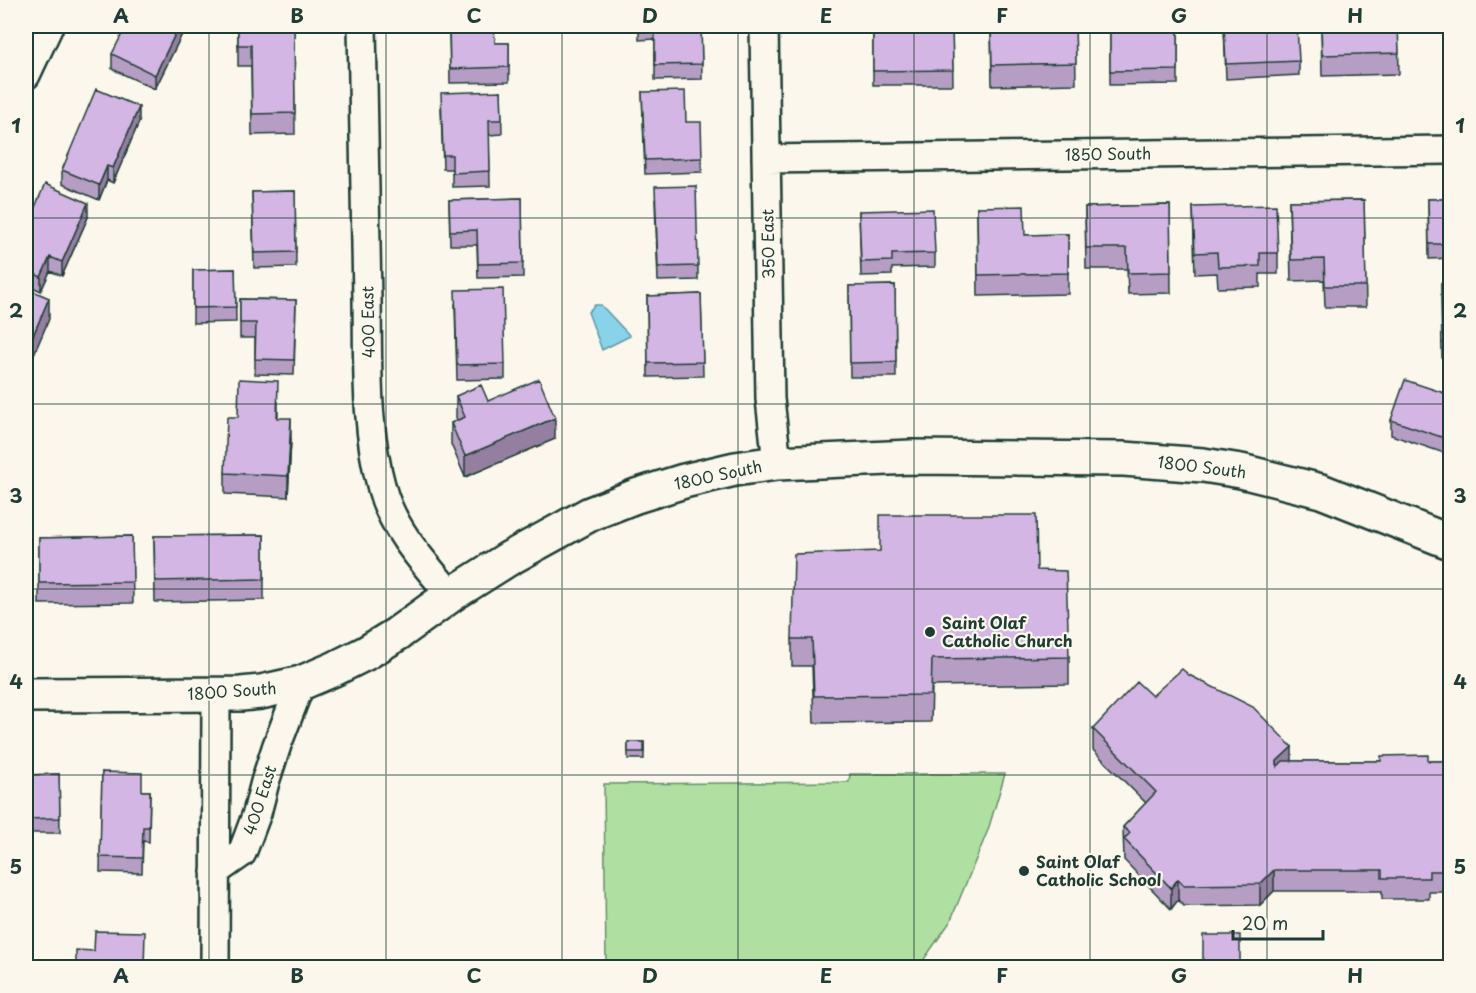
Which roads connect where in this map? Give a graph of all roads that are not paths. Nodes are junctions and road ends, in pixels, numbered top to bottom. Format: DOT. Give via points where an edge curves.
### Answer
graph roads {
  1 [pos="49,26"];
  2 [pos="362,26"];
  3 [pos="764,26"];
  4 [pos="26,75"];
  5 [pos="1450,150"];
  6 [pos="766,159"];
  7 [pos="777,463"];
  8 [pos="1450,542"];
  9 [pos="451,595"];
  10 [pos="301,683"];
  11 [pos="26,695"];
  12 [pos="216,695"];
  13 [pos="215,872"];
  14 [pos="215,968"];
  1 -- 4 [label="street"];
  2 -- 9 [label="street, 400 East" via="369,383 375,455 382,490 396,523"];
  3 -- 6 [label="street, 350 East"];
  5 -- 6 [label="street, 1850 South"];
  6 -- 7 [label="street, 350 East" via="770,399"];
  7 -- 8 [label="main road, 1800 South" via="911,457 1124,459 1203,465 1321,490"];
  7 -- 9 [label="main road, 1800 South" via="684,481 590,514"];
  9 -- 10 [label="main road, 1800 South" via="366,653"];
  10 -- 12 [label="main road, 1800 South" via="261,692"];
  10 -- 13 [label="street, 400 East" via="242,854"];
  11 -- 12 [label="main road, 1800 South"];
  12 -- 13 [label="street, 400 East"];
  13 -- 14 [label="street, 400 East"];
}
